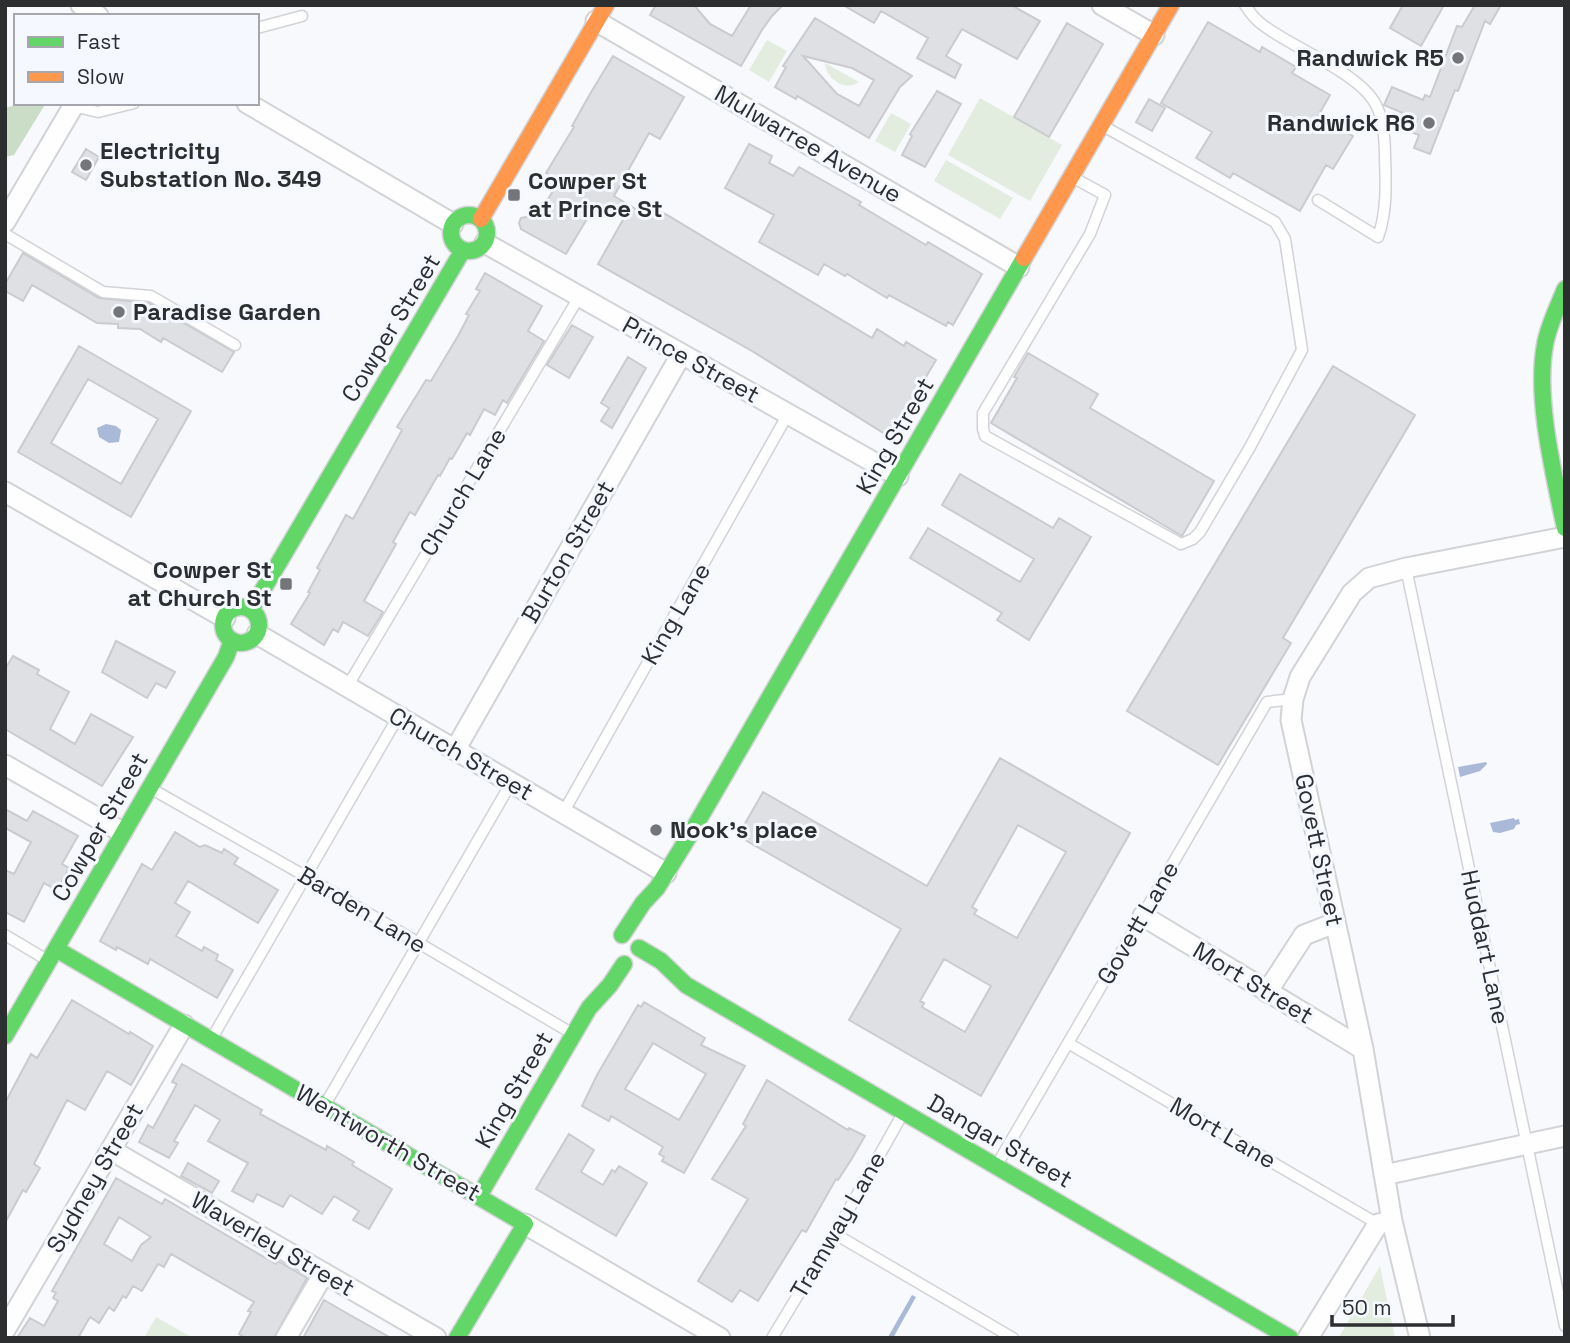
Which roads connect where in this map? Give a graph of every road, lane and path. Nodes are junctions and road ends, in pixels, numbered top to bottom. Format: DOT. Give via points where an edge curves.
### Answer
graph roads {
  1 [pos="80,5"];
  2 [pos="1102,5"];
  3 [pos="1171,5"];
  4 [pos="1245,5"];
  5 [pos="601,13"];
  6 [pos="96,14"];
  7 [pos="302,16"];
  8 [pos="259,27"];
  9 [pos="1154,35"];
  10 [pos="73,105"];
  11 [pos="77,105"];
  12 [pos="126,105"];
  13 [pos="250,105"];
  14 [pos="1101,125"];
  15 [pos="1071,177"];
  16 [pos="1318,200"];
  17 [pos="481,219"];
  18 [pos="5,222"];
  19 [pos="453,224"];
  20 [pos="5,233"];
  21 [pos="485,243"];
  22 [pos="463,250"];
  23 [pos="1019,267"];
  24 [pos="1565,289"];
  25 [pos="579,297"];
  26 [pos="235,345"];
  27 [pos="681,355"];
  28 [pos="788,414"];
  29 [pos="898,476"];
  30 [pos="5,492"];
  31 [pos="1565,527"];
  32 [pos="1565,537"];
  33 [pos="1406,568"];
  34 [pos="251,610"];
  35 [pos="225,618"];
  36 [pos="257,634"];
  37 [pos="232,640"];
  38 [pos="347,687"];
  39 [pos="1293,699"];
  40 [pos="398,717"];
  41 [pos="455,750"];
  42 [pos="5,765"];
  43 [pos="511,783"];
  44 [pos="149,787"];
  45 [pos="563,813"];
  46 [pos="122,832"];
  47 [pos="305,876"];
  48 [pos="662,881"];
  49 [pos="1143,916"];
  50 [pos="1335,923"];
  51 [pos="5,935"];
  52 [pos="419,944"];
  53 [pos="638,945"];
  54 [pos="52,955"];
  55 [pos="627,958"];
  56 [pos="686,985"];
  57 [pos="1267,992"];
  58 [pos="184,1025"];
  59 [pos="573,1034"];
  60 [pos="5,1036"];
  61 [pos="211,1040"];
  62 [pos="1068,1043"];
  63 [pos="1363,1049"];
  64 [pos="324,1106"];
  65 [pos="904,1112"];
  66 [pos="1565,1136"];
  67 [pos="1526,1145"];
  68 [pos="111,1150"];
  69 [pos="996,1166"];
  70 [pos="1384,1175"];
  71 [pos="479,1196"];
  72 [pos="1385,1222"];
  73 [pos="525,1224"];
  74 [pos="835,1234"];
  75 [pos="324,1273"];
  76 [pos="1565,1326"];
  77 [pos="5,1330"];
  78 [pos="286,1338"];
  79 [pos="436,1338"];
  80 [pos="457,1338"];
  81 [pos="720,1338"];
  82 [pos="772,1338"];
  83 [pos="1013,1338"];
  84 [pos="1290,1338"];
  85 [pos="1308,1338"];
  86 [pos="1420,1338"];
  1 -- 6 [label="street"];
  2 -- 9 [label="street"];
  3 -- 9 [label="street, King Street"];
  4 -- 16 [label="lane" via="1258,21 1349,79 1376,105 1385,138 1386,187 1378,237"];
  5 -- 17 [label="street"];
  5 -- 23 [label="street, Mulwarree Avenue"];
  7 -- 8 [label="lane"];
  9 -- 14 [label="street, King Street"];
  10 -- 18 [label="street"];
  11 -- 12 [label="lane" via="98,112"];
  13 -- 19 [label="street"];
  14 -- 15 [label="street, King Street"];
  14 -- 15 [label="lane" via="1275,222 1284,239 1302,350 1200,532 1181,544 985,436 983,413 1090,234 1105,195"];
  15 -- 23 [label="street, King Street"];
  17 -- 19 [label="street" via="466,215"];
  17 -- 21 [label="street" via="487,228"];
  19 -- 22 [label="street" via="451,237"];
  20 -- 26 [label="lane" via="103,292 151,296"];
  21 -- 22 [label="street" via="475,250"];
  21 -- 25 [label="street, Prince Street"];
  22 -- 34 [label="street, Cowper Street"];
  23 -- 29 [label="street, King Street"];
  24 -- 31 [label="street" via="1545,343 1541,379"];
  25 -- 27 [label="street, Prince Street"];
  25 -- 38 [label="lane, Church Lane"];
  27 -- 28 [label="street, Prince Street"];
  27 -- 41 [label="street, Burton Street"];
  28 -- 29 [label="street, Prince Street"];
  28 -- 45 [label="lane, King Lane"];
  29 -- 48 [label="street, King Street"];
  30 -- 35 [label="street"];
  32 -- 33 [label="street, Govett Street"];
  33 -- 39 [label="street, Govett Street" via="1369,578 1352,593 1300,677"];
  33 -- 67 [label="lane, Huddart Lane"];
  34 -- 35 [label="street" via="236,608"];
  34 -- 36 [label="street" via="258,619"];
  35 -- 37 [label="street" via="225,632"];
  36 -- 37 [label="street" via="246,643"];
  36 -- 38 [label="street, Church Street"];
  37 -- 44 [label="street, Cowper Street"];
  38 -- 40 [label="street, Church Street"];
  39 -- 49 [label="lane, Govett Lane" via="1267,702"];
  39 -- 50 [label="street, Govett Street" via="1291,720"];
  40 -- 41 [label="street, Church Street"];
  40 -- 47 [label="lane"];
  41 -- 43 [label="street, Church Street"];
  42 -- 46 [label="street"];
  43 -- 45 [label="street, Church Street"];
  43 -- 52 [label="lane"];
  44 -- 46 [label="street, Cowper Street"];
  44 -- 47 [label="lane, Barden Lane"];
  45 -- 48 [label="street, Church Street"];
  46 -- 54 [label="street, Cowper Street"];
  47 -- 52 [label="lane, Barden Lane"];
  47 -- 61 [label="lane"];
  48 -- 53 [label="street, King Street"];
  48 -- 55 [label="street, King Street" via="643,903"];
  49 -- 57 [label="street, Mort Street"];
  49 -- 62 [label="lane, Govett Lane"];
  50 -- 57 [label="street" via="1304,935"];
  50 -- 63 [label="street, Govett Street"];
  51 -- 54 [label="lane"];
  52 -- 59 [label="lane, Barden Lane"];
  52 -- 64 [label="lane"];
  53 -- 55 [label="street, King Street" via="637,957"];
  53 -- 56 [label="street, Dangar Street"];
  54 -- 58 [label="street, Wentworth Street"];
  54 -- 60 [label="street, Cowper Street"];
  55 -- 56 [label="street, Dangar Street"];
  55 -- 59 [label="street, King Street"];
  56 -- 65 [label="street, Dangar Street"];
  57 -- 63 [label="street, Mort Street"];
  58 -- 61 [label="street, Wentworth Street"];
  58 -- 68 [label="street, Sydney Street"];
  59 -- 71 [label="street, King Street"];
  61 -- 64 [label="street, Wentworth Street"];
  62 -- 69 [label="lane, Govett Lane"];
  62 -- 72 [label="lane, Mort Lane"];
  63 -- 70 [label="street, Govett Street"];
  64 -- 71 [label="street, Wentworth Street"];
  65 -- 69 [label="street, Dangar Street"];
  65 -- 74 [label="lane, Tramway Lane"];
  66 -- 67 [label="street"];
  67 -- 70 [label="street"];
  67 -- 76 [label="lane, Huddart Lane"];
  68 -- 75 [label="street, Waverley Street"];
  68 -- 77 [label="street, Sydney Street"];
  69 -- 84 [label="street, Dangar Street"];
  70 -- 72 [label="street, Govett Street"];
  71 -- 73 [label="street, Wentworth Street"];
  72 -- 85 [label="street"];
  72 -- 86 [label="street, Govett Street"];
  73 -- 80 [label="street"];
  73 -- 81 [label="street, Wentworth Street"];
  74 -- 82 [label="lane, Tramway Lane"];
  74 -- 83 [label="lane"];
  75 -- 78 [label="street"];
  75 -- 79 [label="street, Waverley Street"];
}
